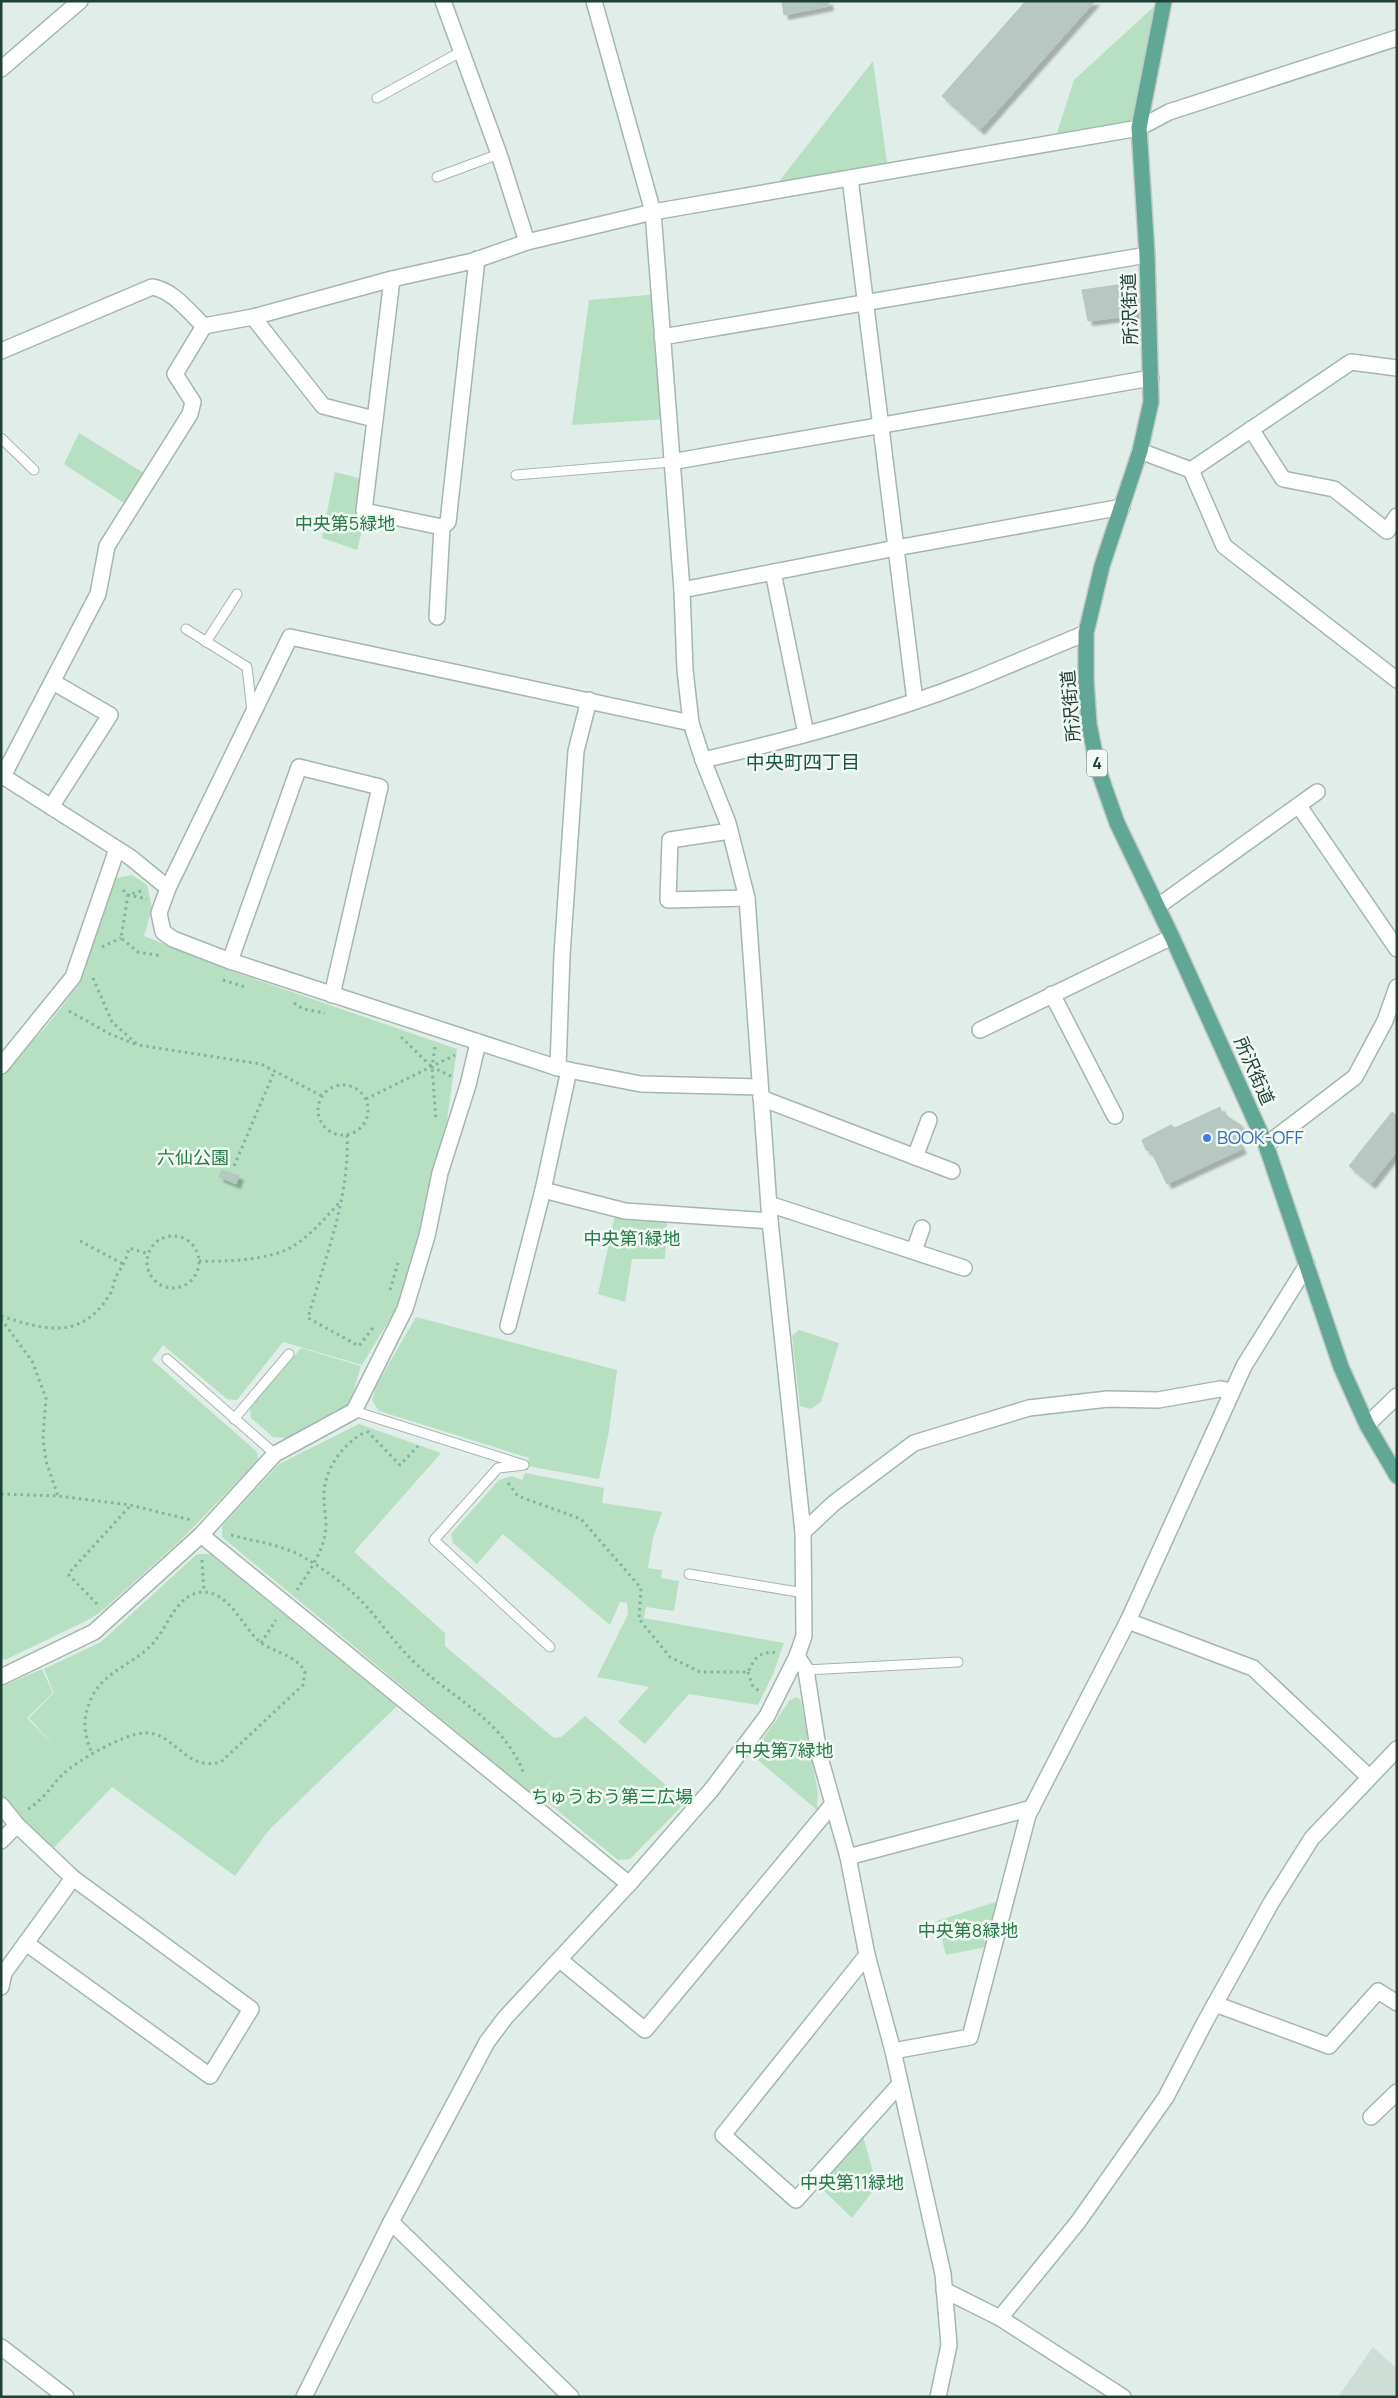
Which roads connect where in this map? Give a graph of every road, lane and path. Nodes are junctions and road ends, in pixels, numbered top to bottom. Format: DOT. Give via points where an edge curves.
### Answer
graph roads {
  1 [pos="80,1"];
  2 [pos="443,1"];
  3 [pos="594,1"];
  4 [pos="1164,1"];
  5 [pos="1397,38"];
  6 [pos="462,51"];
  7 [pos="1,69"];
  8 [pos="377,98"];
  9 [pos="1139,128"];
  10 [pos="500,154"];
  11 [pos="437,177"];
  12 [pos="850,178"];
  13 [pos="653,212"];
  14 [pos="527,242"];
  15 [pos="1147,255"];
  16 [pos="477,259"];
  17 [pos="392,279"];
  18 [pos="866,304"];
  19 [pos="253,317"];
  20 [pos="204,326"];
  21 [pos="662,338"];
  22 [pos="1,351"];
  23 [pos="1397,368"];
  24 [pos="1151,378"];
  25 [pos="374,419"];
  26 [pos="880,424"];
  27 [pos="1251,429"];
  28 [pos="1,438"];
  29 [pos="1140,451"];
  30 [pos="671,462"];
  31 [pos="34,470"];
  32 [pos="1191,470"];
  33 [pos="516,475"];
  34 [pos="1122,507"];
  35 [pos="1397,516"];
  36 [pos="442,526"];
  37 [pos="896,548"];
  38 [pos="772,572"];
  39 [pos="682,590"];
  40 [pos="237,594"];
  41 [pos="437,617"];
  42 [pos="186,630"];
  43 [pos="1086,633"];
  44 [pos="206,642"];
  45 [pos="1397,680"];
  46 [pos="53,682"];
  47 [pos="589,700"];
  48 [pos="915,700"];
  49 [pos="252,713"];
  50 [pos="691,723"];
  51 [pos="806,734"];
  52 [pos="702,760"];
  53 [pos="2,775"];
  54 [pos="1317,792"];
  55 [pos="1299,806"];
  56 [pos="51,807"];
  57 [pos="730,831"];
  58 [pos="117,849"];
  59 [pos="168,888"];
  60 [pos="747,898"];
  61 [pos="1157,907"];
  62 [pos="1172,936"];
  63 [pos="121,938"];
  64 [pos="1397,949"];
  65 [pos="98,956"];
  66 [pos="230,961"];
  67 [pos="91,974"];
  68 [pos="1397,987"];
  69 [pos="1052,994"];
  70 [pos="332,995"];
  71 [pos="53,1002"];
  72 [pos="980,1030"];
  73 [pos="399,1035"];
  74 [pos="478,1043"];
  75 [pos="138,1045"];
  76 [pos="1,1066"];
  77 [pos="432,1067"];
  78 [pos="564,1069"];
  79 [pos="275,1070"];
  80 [pos="761,1093"];
  81 [pos="322,1096"];
  82 [pos="366,1099"];
  83 [pos="1115,1116"];
  84 [pos="930,1120"];
  85 [pos="436,1121"];
  86 [pos="347,1135"];
  87 [pos="1266,1145"];
  88 [pos="914,1157"];
  89 [pos="234,1166"];
  90 [pos="952,1172"];
  91 [pos="543,1190"];
  92 [pos="341,1201"];
  93 [pos="769,1204"];
  94 [pos="770,1221"];
  95 [pos="922,1228"];
  96 [pos="80,1242"];
  97 [pos="914,1251"];
  98 [pos="149,1254"];
  99 [pos="401,1254"];
  100 [pos="199,1261"];
  101 [pos="125,1265"];
  102 [pos="1307,1265"];
  103 [pos="964,1268"];
  104 [pos="388,1298"];
  105 [pos="1,1318"];
  106 [pos="376,1323"];
  107 [pos="508,1326"];
  108 [pos="289,1354"];
  109 [pos="167,1359"];
  110 [pos="1232,1391"];
  111 [pos="1397,1396"];
  112 [pos="354,1411"];
  113 [pos="372,1417"];
  114 [pos="234,1419"];
  115 [pos="1367,1425"];
  116 [pos="366,1432"];
  117 [pos="428,1435"];
  118 [pos="275,1454"];
  119 [pos="498,1468"];
  120 [pos="1397,1476"];
  121 [pos="1,1494"];
  122 [pos="58,1496"];
  123 [pos="130,1505"];
  124 [pos="204,1531"];
  125 [pos="803,1532"];
  126 [pos="313,1564"];
  127 [pos="689,1574"];
  128 [pos="85,1592"];
  129 [pos="204,1592"];
  130 [pos="804,1593"];
  131 [pos="287,1604"];
  132 [pos="1128,1621"];
  133 [pos="261,1643"];
  134 [pos="550,1647"];
  135 [pos="797,1656"];
  136 [pos="958,1662"];
  137 [pos="806,1670"];
  138 [pos="1,1677"];
  139 [pos="1397,1749"];
  140 [pos="92,1753"];
  141 [pos="1370,1777"];
  142 [pos="521,1796"];
  143 [pos="1,1805"];
  144 [pos="832,1806"];
  145 [pos="1032,1808"];
  146 [pos="15,1822"];
  147 [pos="1,1841"];
  148 [pos="848,1857"];
  149 [pos="73,1878"];
  150 [pos="628,1884"];
  151 [pos="26,1943"];
  152 [pos="867,1955"];
  153 [pos="560,1960"];
  154 [pos="1,1987"];
  155 [pos="1397,2002"];
  156 [pos="1215,2004"];
  157 [pos="893,2051"];
  158 [pos="900,2084"];
  159 [pos="1397,2092"];
  160 [pos="1372,2116"];
  161 [pos="391,2222"];
  162 [pos="944,2290"];
  163 [pos="1000,2318"];
  164 [pos="1,2347"];
  165 [pos="66,2397"];
  166 [pos="304,2397"];
  167 [pos="571,2397"];
  168 [pos="938,2397"];
  169 [pos="1123,2397"];
  1 -- 7 [label="street"];
  2 -- 6 [label="street"];
  3 -- 13 [label="street"];
  4 -- 9 [label="main road, 所沢街道 / 4"];
  5 -- 9 [label="street" via="1169,112"];
  6 -- 8 [label="lane"];
  6 -- 10 [label="street"];
  9 -- 12 [label="street"];
  9 -- 15 [label="main road, 所沢街道 / 4"];
  10 -- 11 [label="lane"];
  10 -- 14 [label="street"];
  12 -- 13 [label="street"];
  12 -- 18 [label="street"];
  13 -- 14 [label="street"];
  13 -- 21 [label="street"];
  14 -- 16 [label="street"];
  15 -- 18 [label="street"];
  15 -- 24 [label="main road, 所沢街道 / 4"];
  16 -- 17 [label="street"];
  16 -- 36 [label="street" via="448,522"];
  17 -- 19 [label="street"];
  17 -- 25 [label="street"];
  18 -- 21 [label="street"];
  18 -- 26 [label="street"];
  19 -- 20 [label="street"];
  19 -- 25 [label="street" via="323,406"];
  20 -- 22 [label="street" via="169,293 152,287"];
  20 -- 46 [label="street" via="175,374 193,402 190,414 107,546 98,594"];
  21 -- 30 [label="street"];
  23 -- 27 [label="street" via="1351,362"];
  24 -- 26 [label="street"];
  24 -- 29 [label="main road, 所沢街道 / 4" via="1151,402"];
  25 -- 36 [label="street" via="364,512"];
  26 -- 30 [label="street"];
  26 -- 37 [label="street"];
  27 -- 32 [label="street"];
  27 -- 35 [label="street" via="1283,479 1334,489 1387,530"];
  28 -- 31 [label="lane"];
  29 -- 32 [label="street"];
  29 -- 34 [label="main road, 所沢街道 / 4"];
  30 -- 33 [label="lane"];
  30 -- 39 [label="street"];
  32 -- 45 [label="street" via="1224,546"];
  34 -- 37 [label="street"];
  34 -- 43 [label="main road, 所沢街道 / 4" via="1102,566"];
  36 -- 41 [label="street"];
  37 -- 38 [label="street"];
  37 -- 48 [label="street"];
  38 -- 39 [label="street"];
  38 -- 51 [label="street"];
  39 -- 50 [label="street"];
  40 -- 44 [label="lane"];
  42 -- 44 [label="lane"];
  43 -- 48 [label="street"];
  43 -- 61 [label="main road, 所沢街道 / 4" via="1089,724 1098,769 1117,823"];
  44 -- 49 [label="lane" via="247,667"];
  46 -- 53 [label="street"];
  46 -- 56 [label="street" via="110,714"];
  47 -- 49 [label="street" via="290,637"];
  47 -- 50 [label="street"];
  47 -- 78 [label="street" via="576,751 562,955"];
  48 -- 51 [label="street"];
  49 -- 59 [label="street"];
  50 -- 52 [label="street"];
  51 -- 52 [label="street"];
  52 -- 57 [label="street"];
  53 -- 56 [label="street"];
  54 -- 55 [label="street"];
  55 -- 61 [label="street"];
  55 -- 64 [label="street"];
  56 -- 58 [label="street"];
  57 -- 60 [label="street"];
  57 -- 60 [label="street" via="670,840 668,900"];
  58 -- 59 [label="street"];
  58 -- 71 [label="street" via="72,978"];
  59 -- 66 [label="street" via="158,913 162,932"];
  60 -- 80 [label="street"];
  61 -- 62 [label="main road, 所沢街道 / 4"];
  62 -- 69 [label="street"];
  62 -- 87 [label="main road, 所沢街道 / 4"];
  63 -- 65 [label="path" via="102,947"];
  66 -- 70 [label="street"];
  66 -- 70 [label="street" via="299,767 380,787"];
  67 -- 75 [label="path" via="112,1022"];
  68 -- 87 [label="street" via="1385,1021 1355,1077"];
  69 -- 72 [label="street"];
  69 -- 83 [label="street"];
  70 -- 74 [label="street"];
  71 -- 75 [label="path" via="110,1034"];
  71 -- 76 [label="street"];
  73 -- 77 [label="path"];
  74 -- 77 [label="path"];
  74 -- 78 [label="street"];
  74 -- 112 [label="street" via="405,1309"];
  75 -- 79 [label="path" via="261,1064"];
  77 -- 82 [label="path"];
  77 -- 85 [label="path"];
  78 -- 80 [label="street" via="642,1084"];
  78 -- 91 [label="street"];
  79 -- 81 [label="path"];
  79 -- 89 [label="path"];
  80 -- 88 [label="street"];
  80 -- 93 [label="street"];
  81 -- 82 [label="path" via="331,1088 347,1085"];
  81 -- 86 [label="path" via="318,1109 323,1125 334,1134"];
  82 -- 86 [label="path" via="366,1121 356,1132"];
  84 -- 88 [label="street"];
  86 -- 92 [label="path" via="348,1157"];
  87 -- 102 [label="main road, 所沢街道 / 4"];
  88 -- 90 [label="street"];
  91 -- 94 [label="street" via="625,1211"];
  91 -- 107 [label="street"];
  92 -- 100 [label="path" via="318,1227 293,1247 239,1260"];
  92 -- 106 [label="path" via="308,1318 359,1346"];
  93 -- 94 [label="street"];
  93 -- 97 [label="street"];
  94 -- 125 [label="street"];
  95 -- 97 [label="street"];
  96 -- 101 [label="path"];
  97 -- 103 [label="street"];
  98 -- 100 [label="path" via="162,1239 177,1236 190,1242"];
  98 -- 100 [label="path" via="150,1272 162,1285 170,1288 188,1284 194,1278"];
  98 -- 101 [label="path" via="129,1248"];
  99 -- 104 [label="path"];
  101 -- 105 [label="path" via="97,1312 76,1325 40,1328"];
  102 -- 110 [label="street"];
  102 -- 115 [label="main road, 所沢街道 / 4" via="1341,1367"];
  105 -- 122 [label="path" via="32,1362 46,1398 43,1438 46,1461"];
  108 -- 114 [label="lane"];
  109 -- 114 [label="lane"];
  110 -- 125 [label="street" via="1220,1389 1158,1400 1108,1399 1029,1408 914,1443 834,1503"];
  110 -- 132 [label="street"];
  111 -- 115 [label="street"];
  112 -- 113 [label="lane"];
  112 -- 118 [label="street"];
  113 -- 116 [label="path"];
  113 -- 117 [label="lane"];
  114 -- 118 [label="lane"];
  115 -- 120 [label="main road, 所沢街道 / 4"];
  116 -- 117 [label="path" via="400,1465"];
  116 -- 126 [label="path" via="356,1437 335,1460 330,1471 324,1493 326,1532"];
  117 -- 119 [label="lane" via="524,1465"];
  118 -- 124 [label="street"];
  119 -- 134 [label="lane" via="434,1540"];
  119 -- 135 [label="path" via="518,1496 581,1519 641,1588 639,1620 670,1657 700,1672 748,1672 755,1657 767,1651"];
  121 -- 122 [label="path"];
  122 -- 123 [label="path"];
  123 -- 124 [label="path" via="194,1521"];
  123 -- 128 [label="path" via="68,1574"];
  124 -- 126 [label="path" via="271,1544"];
  124 -- 129 [label="path"];
  124 -- 131 [label="street"];
  124 -- 138 [label="street" via="94,1632"];
  125 -- 130 [label="street"];
  126 -- 131 [label="path"];
  126 -- 142 [label="path" via="366,1606 432,1679 469,1705 506,1739 529,1786"];
  127 -- 130 [label="lane"];
  129 -- 133 [label="path" via="222,1598"];
  129 -- 140 [label="path" via="183,1600 143,1654 114,1671 99,1686 89,1704 84,1728"];
  130 -- 135 [label="street" via="804,1636"];
  131 -- 133 [label="path"];
  131 -- 142 [label="street"];
  132 -- 141 [label="street" via="1254,1668"];
  132 -- 145 [label="street"];
  133 -- 140 [label="path" via="301,1665 306,1678 304,1685 221,1762 195,1762 152,1733 144,1733"];
  135 -- 137 [label="street"];
  135 -- 150 [label="street" via="767,1716 696,1809"];
  136 -- 137 [label="lane"];
  137 -- 144 [label="street" via="819,1754"];
  139 -- 141 [label="street"];
  140 -- 146 [label="path" via="66,1772"];
  141 -- 156 [label="street" via="1312,1838"];
  142 -- 150 [label="street"];
  143 -- 146 [label="street"];
  144 -- 148 [label="street"];
  144 -- 153 [label="street" via="645,2030"];
  145 -- 148 [label="street"];
  145 -- 157 [label="street" via="970,2037"];
  146 -- 147 [label="street"];
  146 -- 149 [label="street"];
  148 -- 152 [label="street"];
  149 -- 151 [label="street"];
  149 -- 151 [label="street" via="251,2009 210,2076"];
  150 -- 153 [label="street"];
  151 -- 154 [label="street" via="4,1973"];
  152 -- 157 [label="street"];
  152 -- 158 [label="street" via="723,2135 796,2200"];
  153 -- 161 [label="street" via="505,2018 487,2042"];
  155 -- 156 [label="street" via="1378,1992 1329,2046"];
  156 -- 163 [label="street" via="1166,2097 1078,2222"];
  157 -- 158 [label="street"];
  158 -- 162 [label="street"];
  159 -- 160 [label="street"];
  161 -- 166 [label="street"];
  161 -- 167 [label="street"];
  162 -- 163 [label="street"];
  162 -- 168 [label="street" via="949,2345"];
  163 -- 169 [label="street"];
  164 -- 165 [label="street"];
}
